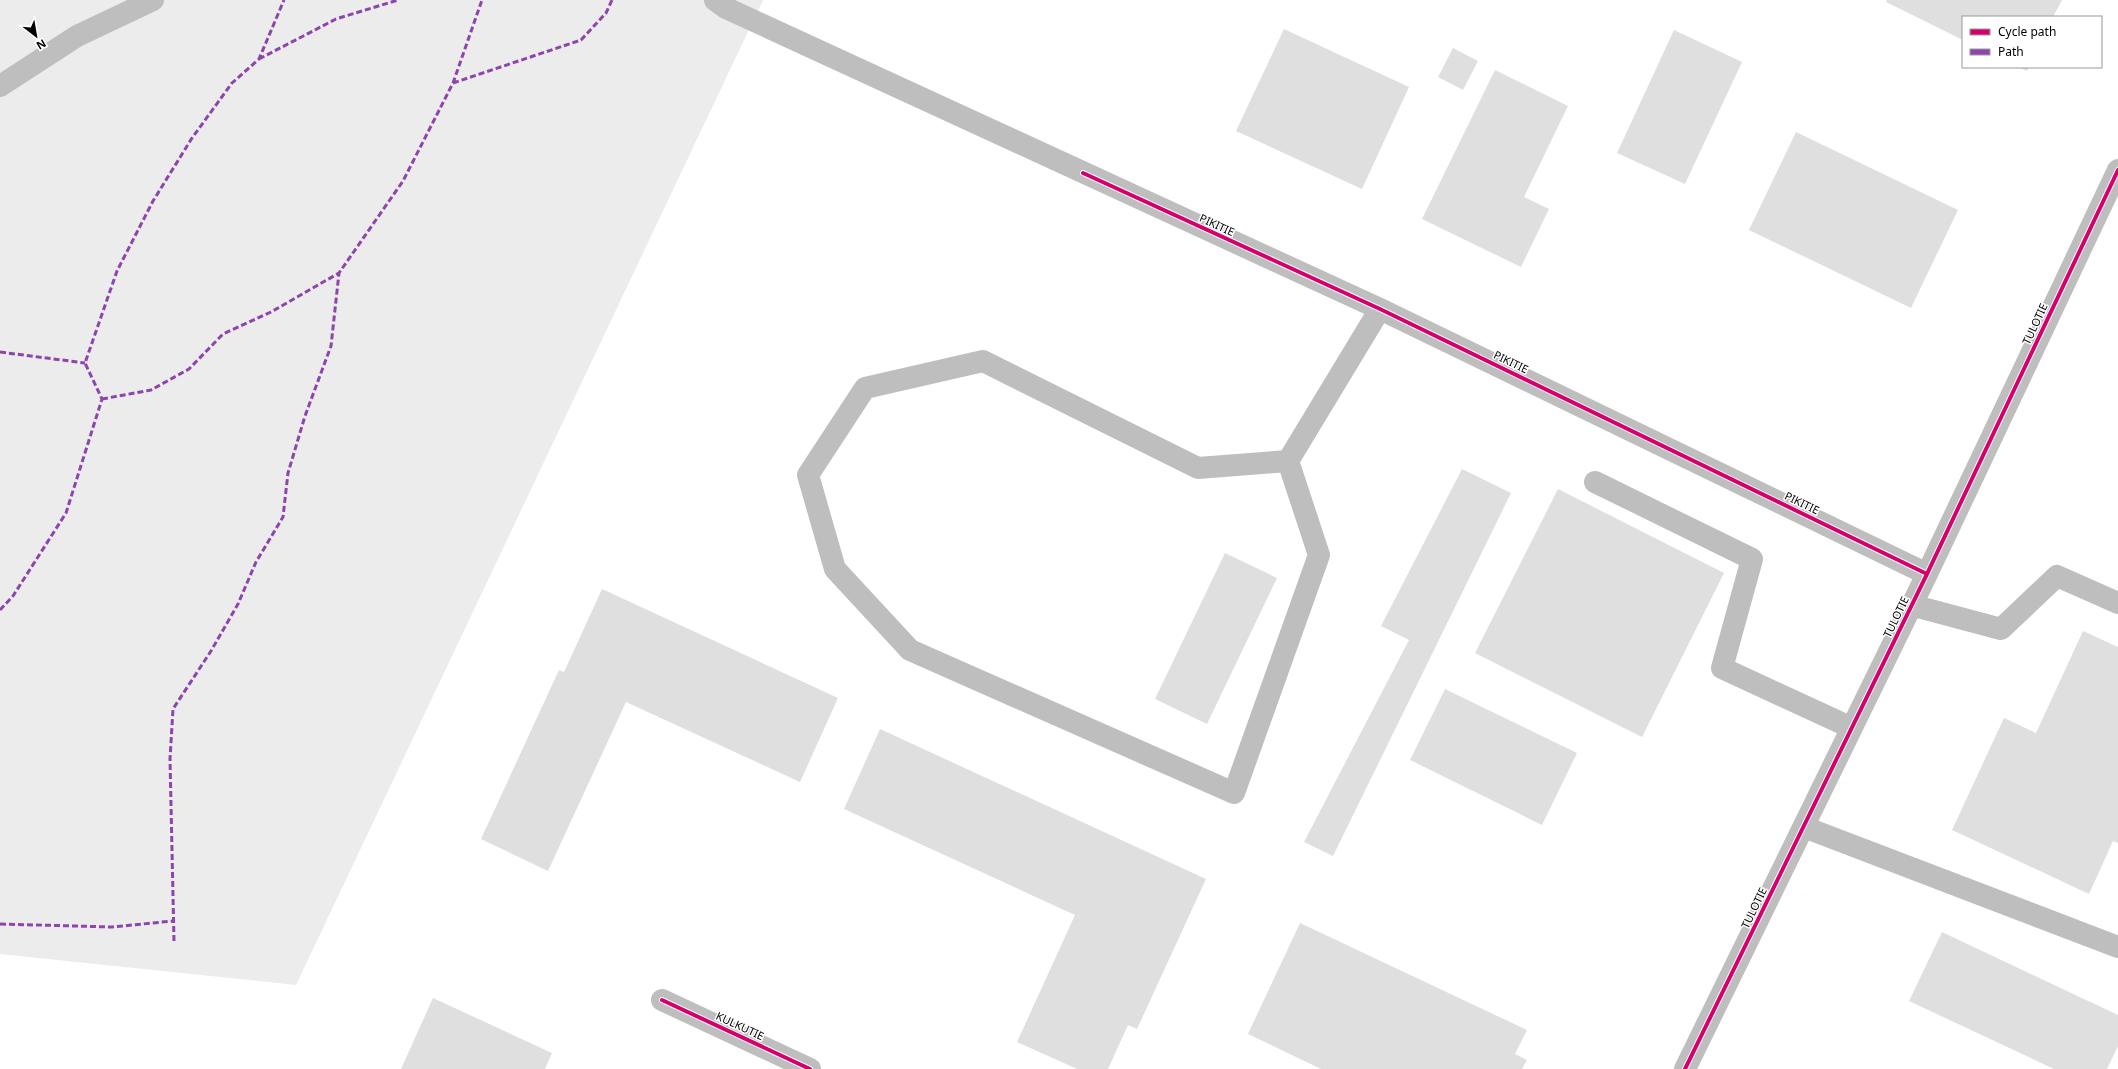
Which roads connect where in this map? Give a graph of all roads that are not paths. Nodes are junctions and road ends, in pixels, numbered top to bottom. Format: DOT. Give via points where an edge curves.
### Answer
graph roads {
  1 [pos="153,0"];
  2 [pos="715,0"];
  3 [pos="0,86"];
  4 [pos="2118,170"];
  5 [pos="1380,309"];
  6 [pos="1288,461"];
  7 [pos="1595,482"];
  8 [pos="1927,574"];
  9 [pos="2118,603"];
  10 [pos="1911,605"];
  11 [pos="1852,728"];
  12 [pos="1804,827"];
  13 [pos="2118,947"];
  14 [pos="662,1000"];
  15 [pos="810,1069"];
  16 [pos="1685,1069"];
  1 -- 3 [label="street" via="77,36"];
  2 -- 5 [label="street, PIKITIE" via="726,8"];
  4 -- 8 [label="street, TULOTIE"];
  5 -- 6 [label="street"];
  5 -- 8 [label="street, PIKITIE"];
  6 -- 6 [label="street" via="1198,468 983,361 865,388 808,475 835,569 910,650 1234,793 1319,555"];
  7 -- 11 [label="street" via="1752,559 1722,668"];
  8 -- 10 [label="street, TULOTIE"];
  9 -- 10 [label="street" via="2057,576 2002,629"];
  10 -- 11 [label="street, TULOTIE"];
  11 -- 12 [label="street, TULOTIE"];
  12 -- 13 [label="street"];
  12 -- 16 [label="street, TULOTIE"];
  14 -- 15 [label="street, KULKUTIE"];
}
